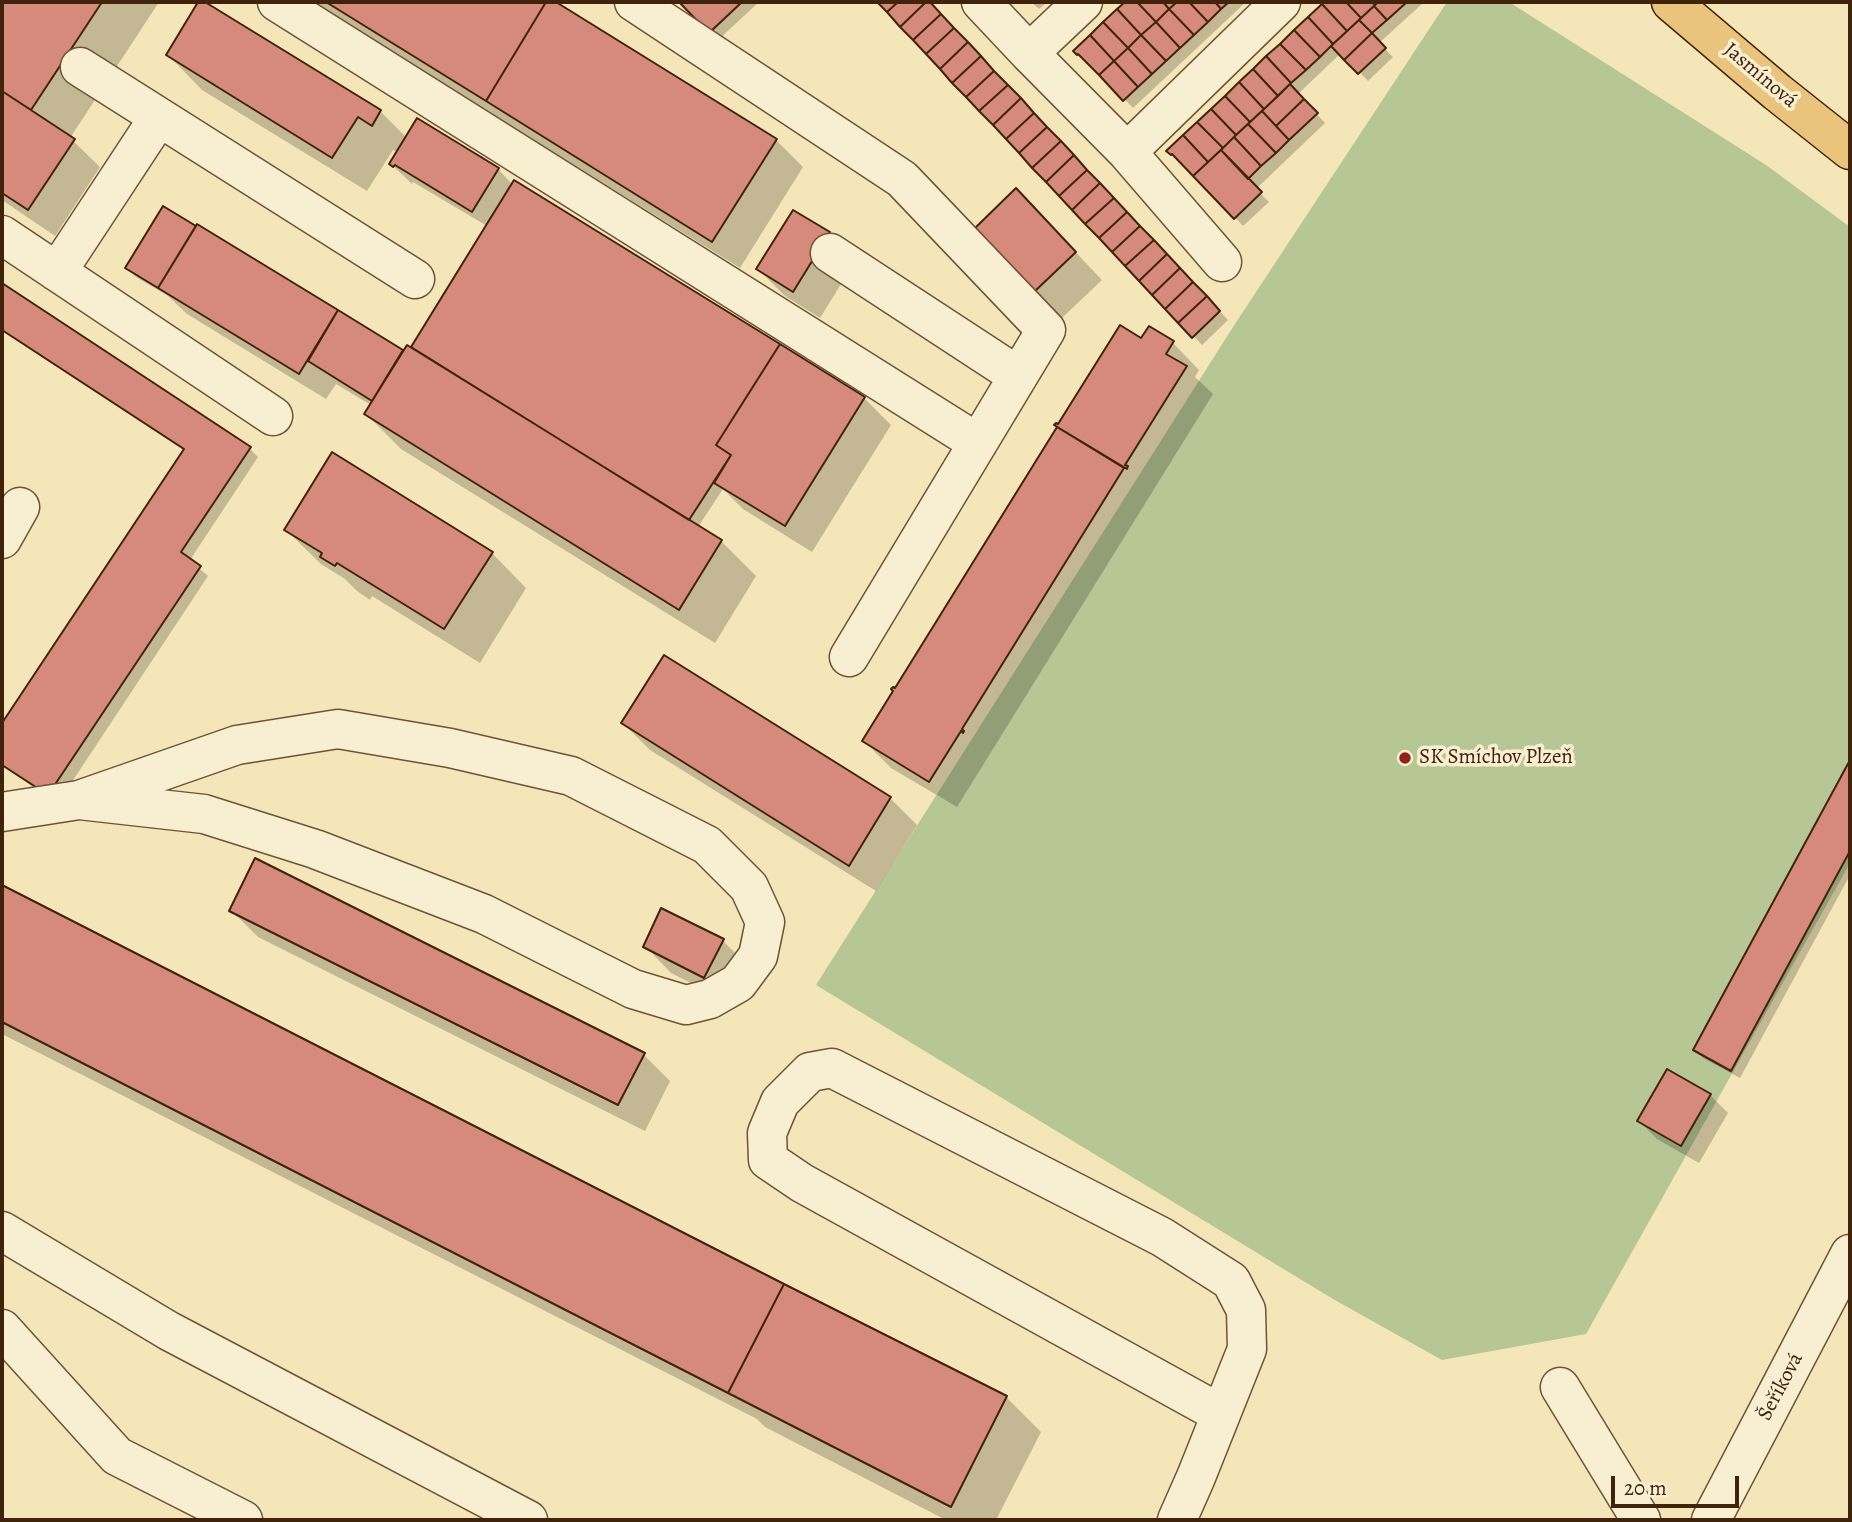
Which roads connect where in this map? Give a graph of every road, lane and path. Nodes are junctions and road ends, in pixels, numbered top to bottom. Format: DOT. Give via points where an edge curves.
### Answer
graph roads {
  1 [pos="277,2"];
  2 [pos="634,2"];
  3 [pos="981,2"];
  4 [pos="1083,2"];
  5 [pos="1281,2"];
  6 [pos="1671,2"];
  7 [pos="1029,53"];
  8 [pos="80,67"];
  9 [pos="159,117"];
  10 [pos="1850,150"];
  11 [pos="1126,152"];
  12 [pos="2,235"];
  13 [pos="830,253"];
  14 [pos="1222,261"];
  15 [pos="57,272"];
  16 [pos="415,279"];
  17 [pos="1018,376"];
  18 [pos="273,416"];
  19 [pos="978,443"];
  20 [pos="849,657"];
  21 [pos="79,800"];
  22 [pos="2,812"];
  23 [pos="2,1231"];
  24 [pos="1850,1254"];
  25 [pos="2,1329"];
  26 [pos="1559,1387"];
  27 [pos="1221,1414"];
  28 [pos="243,1520"];
  29 [pos="528,1520"];
  30 [pos="1177,1520"];
  31 [pos="1641,1520"];
  32 [pos="1711,1520"];
  1 -- 19 [label="street"];
  2 -- 17 [label="street" via="901,179 1046,330"];
  3 -- 7 [label="street"];
  4 -- 7 [label="street"];
  5 -- 11 [label="street"];
  6 -- 10 [label="main road, Jasmínová"];
  7 -- 11 [label="street"];
  8 -- 9 [label="street"];
  9 -- 15 [label="street"];
  9 -- 16 [label="street"];
  11 -- 14 [label="street"];
  12 -- 15 [label="street"];
  13 -- 17 [label="street"];
  15 -- 18 [label="street"];
  17 -- 19 [label="street"];
  19 -- 20 [label="street"];
  21 -- 21 [label="street" via="204,814 315,849 484,914 633,989 687,1005 710,999 737,983 758,956 765,922 749,887 707,845 570,776 450,748 338,729 237,745"];
  21 -- 22 [label="street"];
  23 -- 29 [label="street" via="169,1331"];
  24 -- 32 [label="street, Šeříková"];
  25 -- 28 [label="street" via="117,1455"];
  26 -- 31 [label="street"];
  27 -- 27 [label="street" via="1247,1349 1246,1310 1231,1281 1162,1237 832,1068 810,1072 780,1102 767,1133 768,1160"];
  27 -- 30 [label="street"];
}
